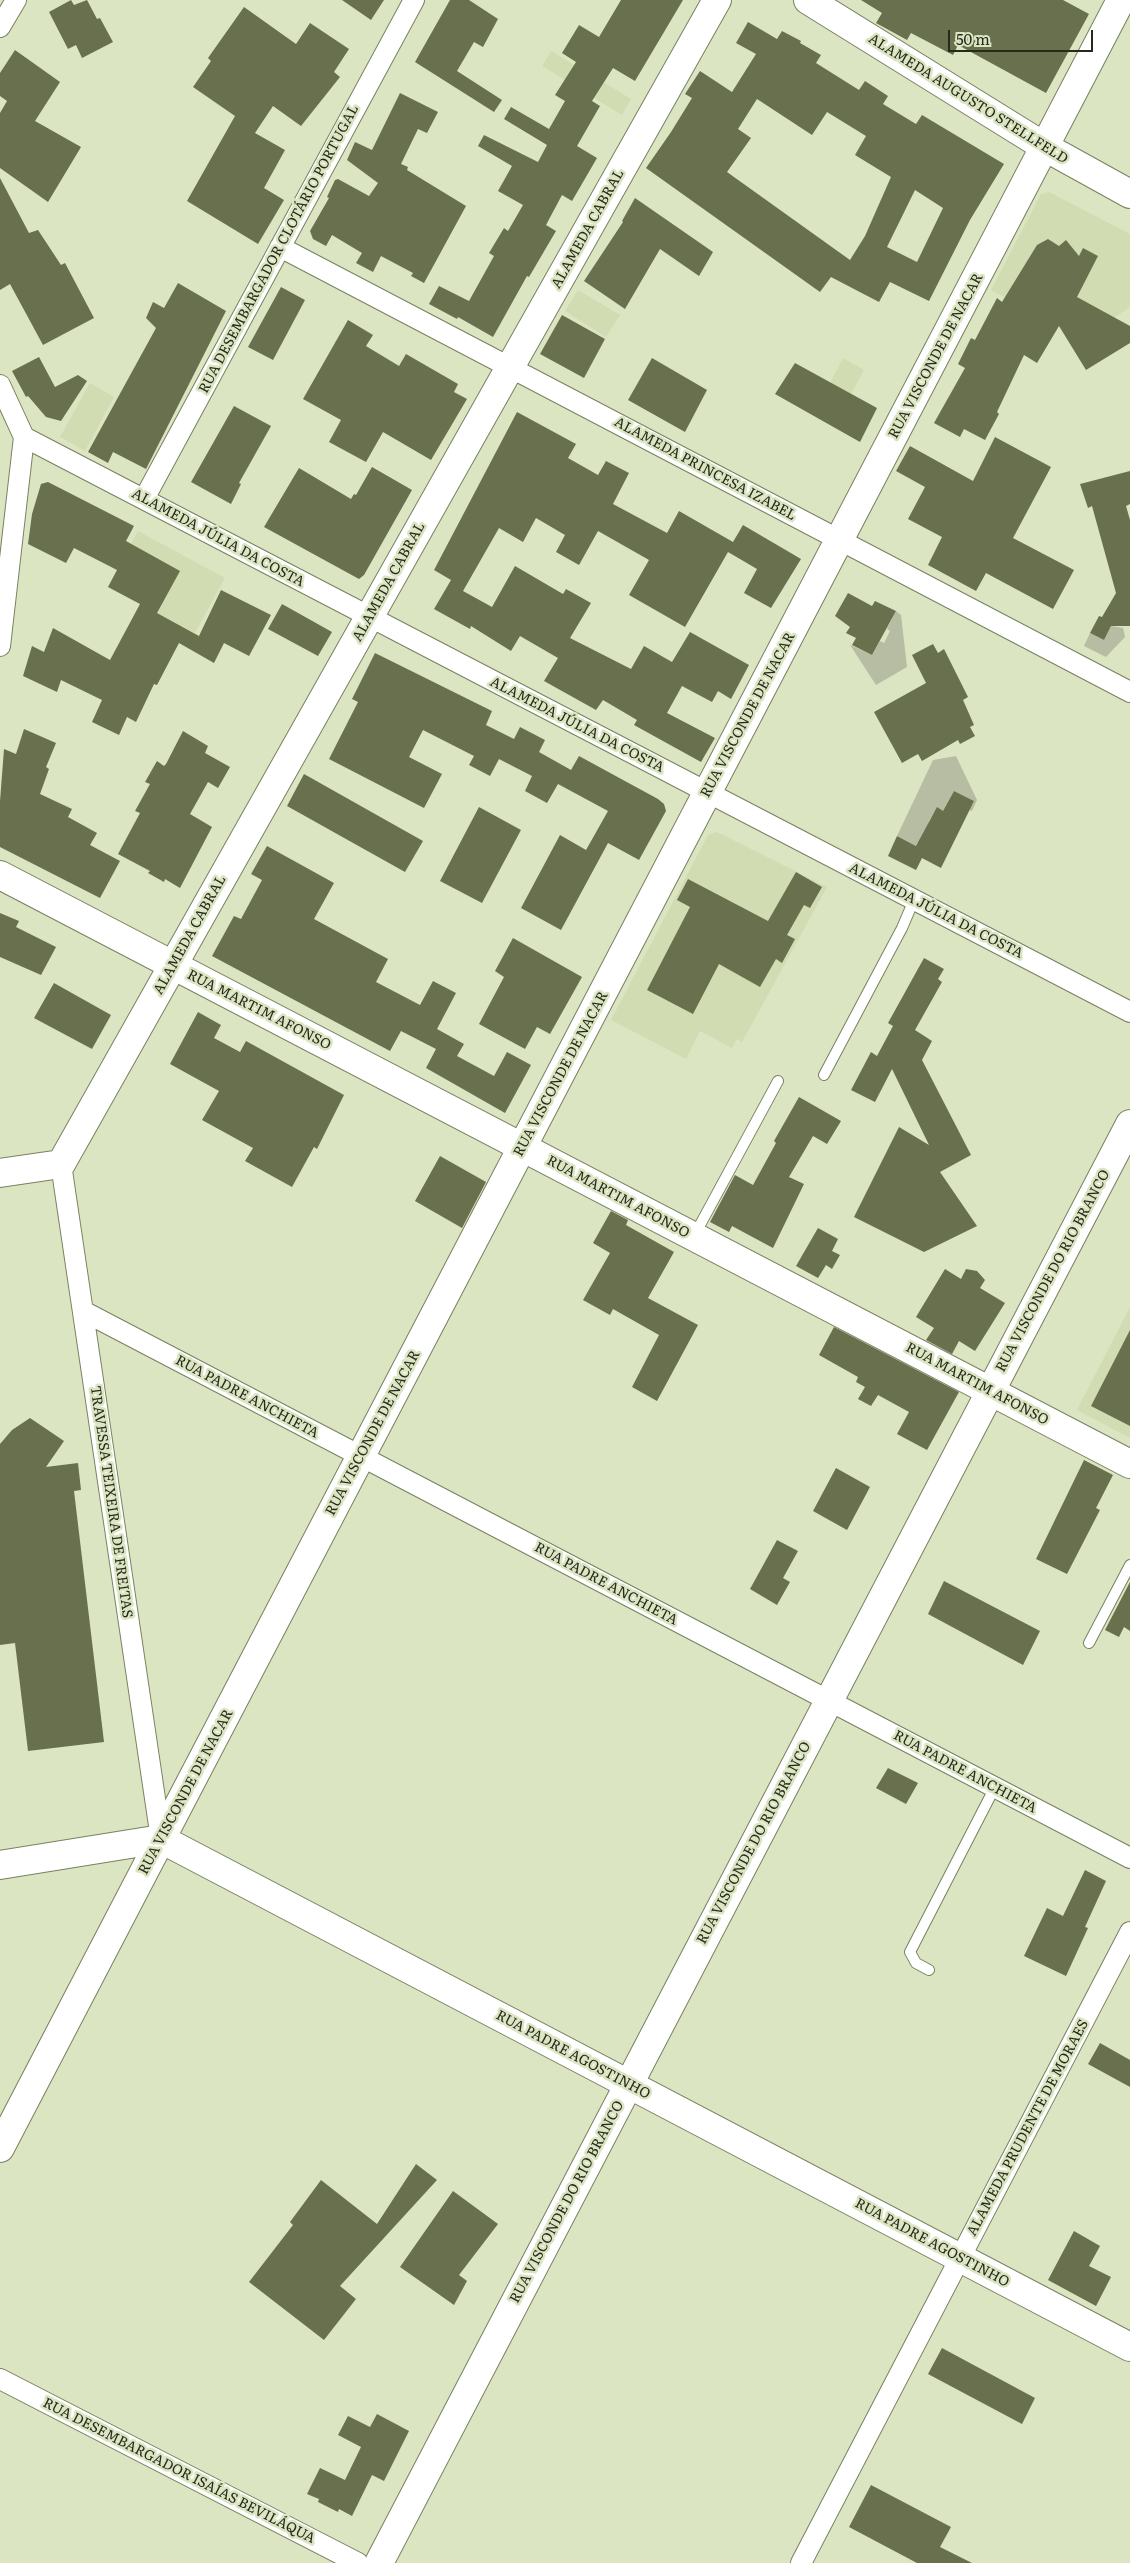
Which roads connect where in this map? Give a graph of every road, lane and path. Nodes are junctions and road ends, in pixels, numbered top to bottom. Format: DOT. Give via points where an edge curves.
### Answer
graph roads {
  1 [pos="16,0"];
  2 [pos="414,0"];
  3 [pos="717,0"];
  4 [pos="808,0"];
  5 [pos="1121,0"];
  6 [pos="0,27"];
  7 [pos="1044,147"];
  8 [pos="1130,194"];
  9 [pos="280,247"];
  10 [pos="510,368"];
  11 [pos="0,385"];
  12 [pos="24,437"];
  13 [pos="144,499"];
  14 [pos="840,540"];
  15 [pos="370,617"];
  16 [pos="0,646"];
  17 [pos="1130,692"];
  18 [pos="708,792"];
  19 [pos="0,875"];
  20 [pos="914,900"];
  21 [pos="173,966"];
  22 [pos="1130,1012"];
  23 [pos="824,1075"];
  24 [pos="778,1080"];
  25 [pos="1130,1124"];
  26 [pos="522,1147"];
  27 [pos="61,1164"];
  28 [pos="0,1173"];
  29 [pos="694,1236"];
  30 [pos="83,1311"];
  31 [pos="990,1391"];
  32 [pos="361,1456"];
  33 [pos="1130,1464"];
  34 [pos="1130,1565"];
  35 [pos="1089,1643"];
  36 [pos="829,1700"];
  37 [pos="995,1787"];
  38 [pos="161,1839"];
  39 [pos="1130,1858"];
  40 [pos="0,1865"];
  41 [pos="1130,1932"];
  42 [pos="929,1970"];
  43 [pos="629,2084"];
  44 [pos="0,2148"];
  45 [pos="960,2258"];
  46 [pos="1130,2347"];
  47 [pos="0,2379"];
  48 [pos="358,2563"];
  49 [pos="379,2563"];
  50 [pos="801,2563"];
  1 -- 6 [label="street"];
  2 -- 9 [label="street, RUA DESEMBARGADOR CLOTÁRIO PORTUGAL"];
  3 -- 10 [label="street, ALAMEDA CABRAL"];
  4 -- 7 [label="street, ALAMEDA AUGUSTO STELLFELD"];
  5 -- 7 [label="street, RUA VISCONDE DE NACAR"];
  7 -- 8 [label="street, ALAMEDA AUGUSTO STELLFELD"];
  7 -- 14 [label="street, RUA VISCONDE DE NACAR"];
  9 -- 10 [label="street, ALAMEDA PRINCESA IZABEL"];
  9 -- 13 [label="street, RUA DESEMBARGADOR CLOTÁRIO PORTUGAL"];
  10 -- 14 [label="street, ALAMEDA PRINCESA IZABEL"];
  10 -- 15 [label="street, ALAMEDA CABRAL"];
  11 -- 12 [label="street"];
  12 -- 13 [label="street, ALAMEDA JÚLIA DA COSTA"];
  12 -- 16 [label="street"];
  13 -- 15 [label="street, ALAMEDA JÚLIA DA COSTA"];
  14 -- 17 [label="street, ALAMEDA PRINCESA IZABEL"];
  14 -- 18 [label="street, RUA VISCONDE DE NACAR"];
  15 -- 18 [label="street, ALAMEDA JÚLIA DA COSTA"];
  15 -- 21 [label="street, ALAMEDA CABRAL"];
  18 -- 20 [label="street, ALAMEDA JÚLIA DA COSTA"];
  18 -- 26 [label="street, RUA VISCONDE DE NACAR"];
  19 -- 21 [label="street, RUA MARTIM AFONSO"];
  20 -- 22 [label="street, ALAMEDA JÚLIA DA COSTA"];
  20 -- 23 [label="lane"];
  21 -- 26 [label="street, RUA MARTIM AFONSO"];
  21 -- 27 [label="street, ALAMEDA CABRAL"];
  24 -- 29 [label="lane"];
  25 -- 31 [label="street, RUA VISCONDE DO RIO BRANCO"];
  26 -- 29 [label="street, RUA MARTIM AFONSO"];
  26 -- 32 [label="street, RUA VISCONDE DE NACAR"];
  27 -- 28 [label="street"];
  27 -- 30 [label="street, TRAVESSA TEIXEIRA DE FREITAS"];
  29 -- 31 [label="street, RUA MARTIM AFONSO"];
  30 -- 32 [label="street, RUA PADRE ANCHIETA"];
  30 -- 38 [label="street, TRAVESSA TEIXEIRA DE FREITAS"];
  31 -- 33 [label="street, RUA MARTIM AFONSO"];
  31 -- 36 [label="street, RUA VISCONDE DO RIO BRANCO"];
  32 -- 36 [label="street, RUA PADRE ANCHIETA"];
  32 -- 38 [label="street, RUA VISCONDE DE NACAR"];
  34 -- 35 [label="lane"];
  36 -- 37 [label="street, RUA PADRE ANCHIETA"];
  36 -- 43 [label="street, RUA VISCONDE DO RIO BRANCO"];
  37 -- 39 [label="street, RUA PADRE ANCHIETA"];
  37 -- 42 [label="lane" via="910,1952 916,1962"];
  38 -- 40 [label="street"];
  38 -- 43 [label="street, RUA PADRE AGOSTINHO"];
  38 -- 44 [label="street, RUA VISCONDE DE NACAR"];
  41 -- 45 [label="street, ALAMEDA PRUDENTE DE MORAES"];
  43 -- 45 [label="street, RUA PADRE AGOSTINHO"];
  43 -- 49 [label="street, RUA VISCONDE DO RIO BRANCO"];
  45 -- 46 [label="street, RUA PADRE AGOSTINHO"];
  45 -- 50 [label="street, ALAMEDA PRUDENTE DE MORAES"];
  47 -- 48 [label="street, RUA DESEMBARGADOR ISAÍAS BEVILÁQUA"];
}
